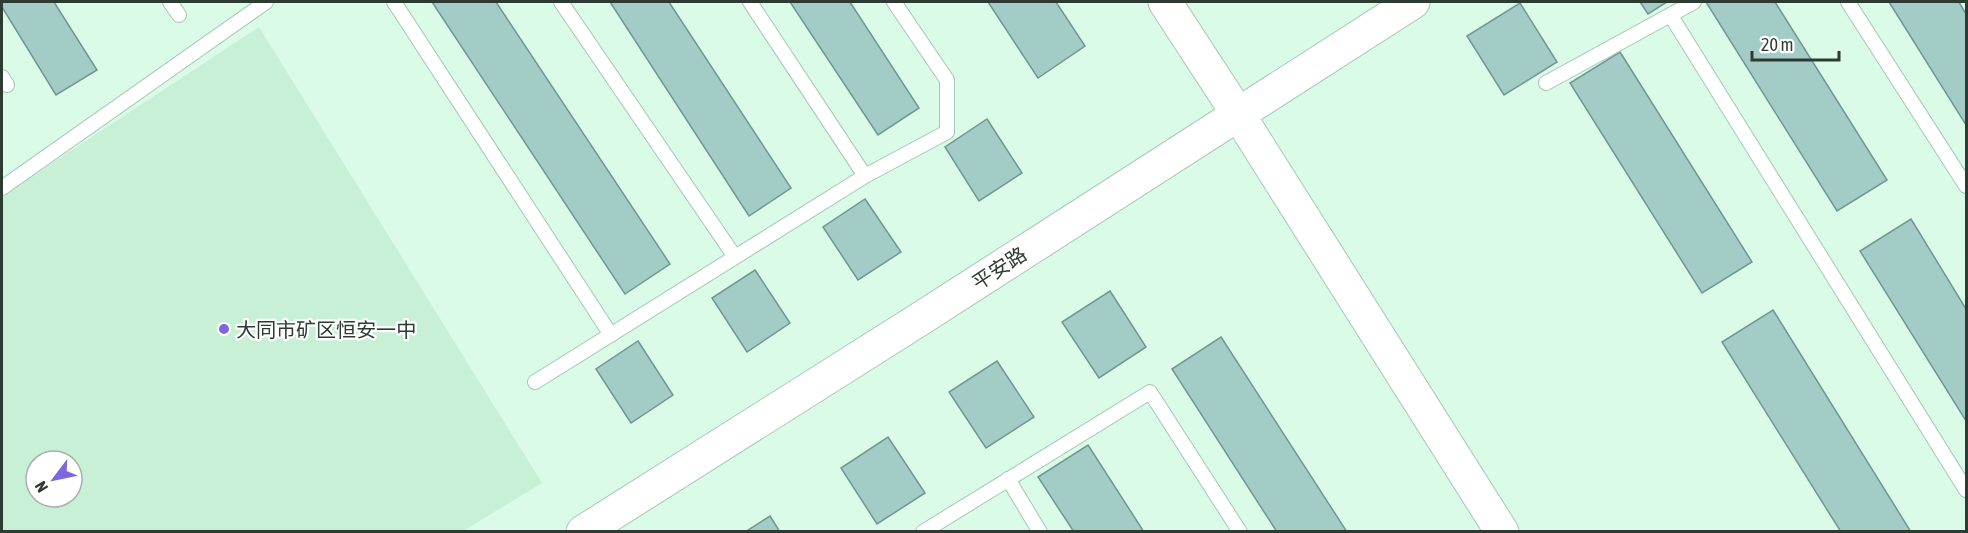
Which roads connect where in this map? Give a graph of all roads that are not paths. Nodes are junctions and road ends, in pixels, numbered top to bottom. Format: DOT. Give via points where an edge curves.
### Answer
graph roads {
  1 [pos="170,2"];
  2 [pos="266,2"];
  3 [pos="394,2"];
  4 [pos="561,2"];
  5 [pos="750,2"];
  6 [pos="894,2"];
  7 [pos="1165,2"];
  8 [pos="1413,2"];
  9 [pos="1694,2"];
  10 [pos="1848,2"];
  11 [pos="179,15"];
  12 [pos="1671,16"];
  13 [pos="1546,83"];
  14 [pos="1238,114"];
  15 [pos="865,176"];
  16 [pos="1966,186"];
  17 [pos="2,189"];
  18 [pos="735,257"];
  19 [pos="611,335"];
  20 [pos="535,382"];
  21 [pos="1008,479"];
  22 [pos="1966,490"];
  23 [pos="583,531"];
  24 [pos="923,531"];
  25 [pos="1040,531"];
  26 [pos="1240,531"];
  27 [pos="1502,531"];
  1 -- 11 [label="lane"];
  2 -- 17 [label="lane"];
  3 -- 19 [label="lane"];
  4 -- 18 [label="lane"];
  5 -- 15 [label="lane"];
  6 -- 15 [label="lane" via="947,80 947,132"];
  7 -- 14 [label="street"];
  8 -- 14 [label="street, 平安路"];
  9 -- 12 [label="lane"];
  10 -- 16 [label="lane"];
  12 -- 13 [label="lane"];
  12 -- 22 [label="lane"];
  14 -- 23 [label="street, 平安路"];
  14 -- 27 [label="street"];
  15 -- 18 [label="lane"];
  18 -- 19 [label="lane"];
  19 -- 20 [label="lane"];
  21 -- 24 [label="lane"];
  21 -- 25 [label="lane"];
  21 -- 26 [label="lane" via="1150,392"];
}
